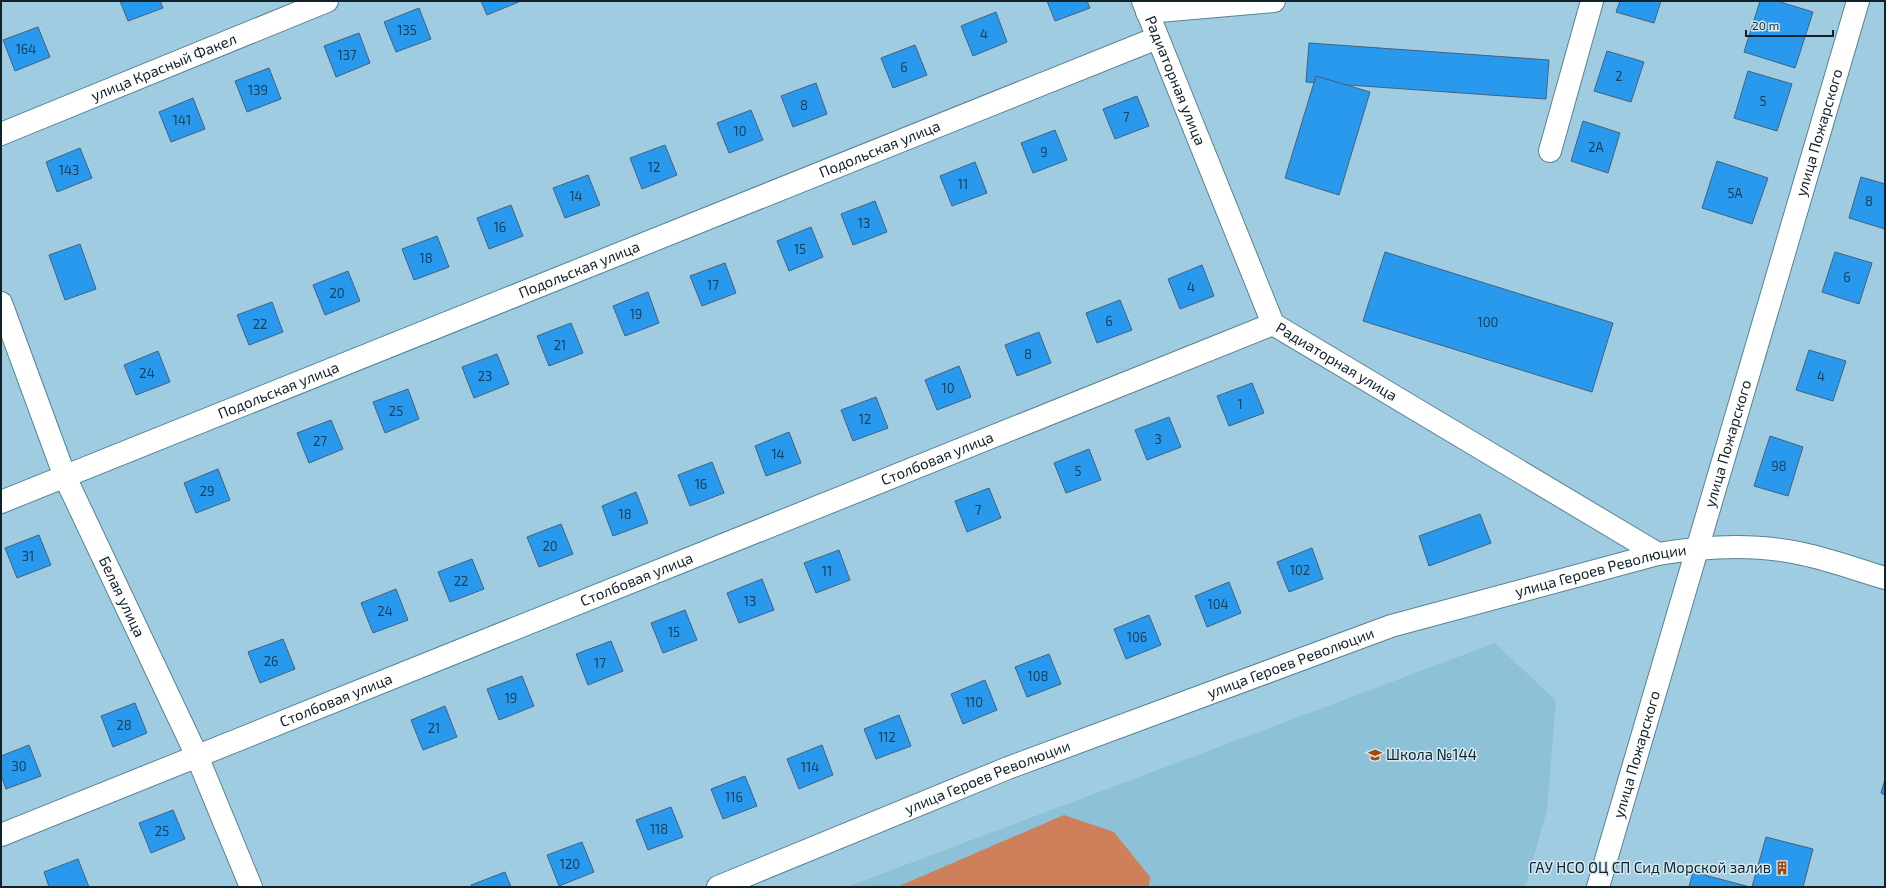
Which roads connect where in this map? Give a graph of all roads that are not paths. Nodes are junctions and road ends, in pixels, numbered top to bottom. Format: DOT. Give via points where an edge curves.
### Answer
graph roads {
  1 [pos="327,1"];
  2 [pos="1274,1"];
  3 [pos="1592,1"];
  4 [pos="1858,1"];
  5 [pos="1145,6"];
  6 [pos="1157,38"];
  7 [pos="1,134"];
  8 [pos="1550,150"];
  9 [pos="1,302"];
  10 [pos="1273,324"];
  11 [pos="65,477"];
  12 [pos="1,502"];
  13 [pos="1696,548"];
  14 [pos="1658,554"];
  15 [pos="1885,578"];
  16 [pos="197,756"];
  17 [pos="1,835"];
  18 [pos="251,887"];
  19 [pos="718,887"];
  20 [pos="1598,887"];
  1 -- 7 [label="street, улица Красный Факел"];
  2 -- 5 [label="street"];
  3 -- 8 [label="street"];
  4 -- 13 [label="street, улица Пожарского"];
  5 -- 6 [label="street, Радиаторная улица"];
  6 -- 10 [label="street, Радиаторная улица"];
  6 -- 11 [label="street, Подольская улица"];
  9 -- 11 [label="street, Белая улица"];
  10 -- 14 [label="street, Радиаторная улица"];
  10 -- 16 [label="street, Столбовая улица"];
  11 -- 12 [label="street, Подольская улица"];
  11 -- 16 [label="street, Белая улица"];
  13 -- 14 [label="street, улица Героев Революции"];
  13 -- 15 [label="street, улица Героев Революции" via="1748,546 1803,554"];
  13 -- 20 [label="street, улица Пожарского"];
  14 -- 19 [label="street, улица Героев Революции" via="1391,626 1008,768"];
  16 -- 17 [label="street, Столбовая улица"];
  16 -- 18 [label="street, Белая улица"];
}
